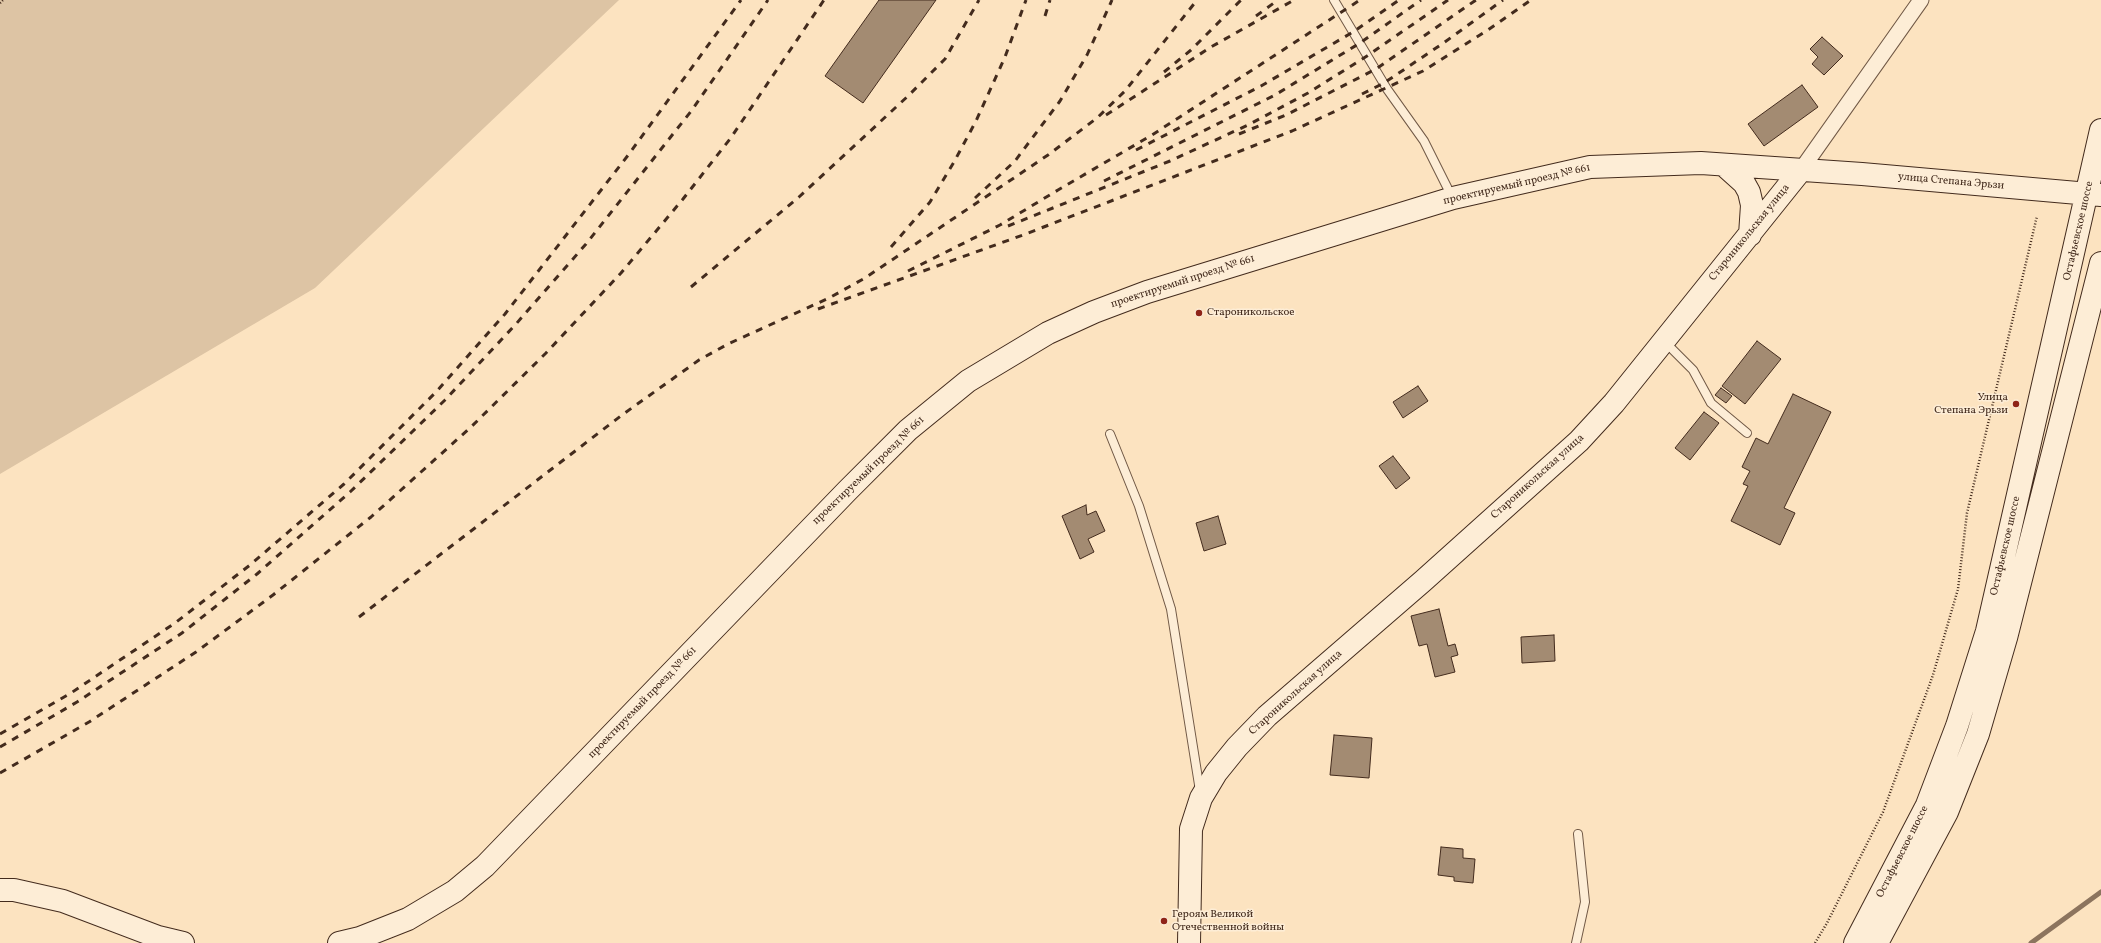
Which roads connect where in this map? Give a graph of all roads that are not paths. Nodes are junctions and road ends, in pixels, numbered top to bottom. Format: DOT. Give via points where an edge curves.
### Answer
graph roads {
  1 [pos="1334,0"];
  2 [pos="1921,0"];
  3 [pos="2101,130"];
  4 [pos="1724,165"];
  5 [pos="1801,170"];
  6 [pos="2094,195"];
  7 [pos="1453,198"];
  8 [pos="1750,235"];
  9 [pos="2101,263"];
  10 [pos="1663,340"];
  11 [pos="1747,433"];
  12 [pos="1110,434"];
  13 [pos="1201,798"];
  14 [pos="1578,834"];
  15 [pos="0,890"];
  16 [pos="183,943"];
  17 [pos="338,943"];
  18 [pos="1189,943"];
  19 [pos="1576,943"];
  20 [pos="1855,943"];
  21 [pos="1877,943"];
  1 -- 7 [label="lane" via="1387,89 1424,141"];
  2 -- 5 [label="street, Староникольская улица"];
  3 -- 6 [label="main road, Остафьевское шоссе"];
  4 -- 5 [label="main road, проектируемый проезд № 661"];
  4 -- 7 [label="main road, проектируемый проезд № 661" via="1627,164 1590,167"];
  4 -- 8 [label="main road" via="1744,182 1750,192"];
  5 -- 6 [label="main road, улица Степана Эрьзи"];
  5 -- 8 [label="main road, Староникольская улица"];
  6 -- 20 [label="main road, Остафьевское шоссе" via="1987,631 1957,726 1927,805"];
  7 -- 17 [label="main road, проектируемый проезд № 661" via="1147,292 1048,333 968,381 908,430 847,491 486,866 455,891 408,919 360,938"];
  8 -- 10 [label="main road, Староникольская улица"];
  9 -- 21 [label="main road, Остафьевское шоссе" via="2006,638 1978,734 1946,812"];
  10 -- 11 [label="lane" via="1693,370 1711,403"];
  10 -- 13 [label="main road, Староникольская улица" via="1614,403 1579,441 1268,716 1237,747 1216,773"];
  12 -- 13 [label="lane" via="1139,506 1171,609"];
  13 -- 18 [label="main road, Староникольская улица" via="1191,829"];
  14 -- 19 [label="lane" via="1585,902"];
  15 -- 16 [label="main road" via="14,890 63,901 158,937"];
}
